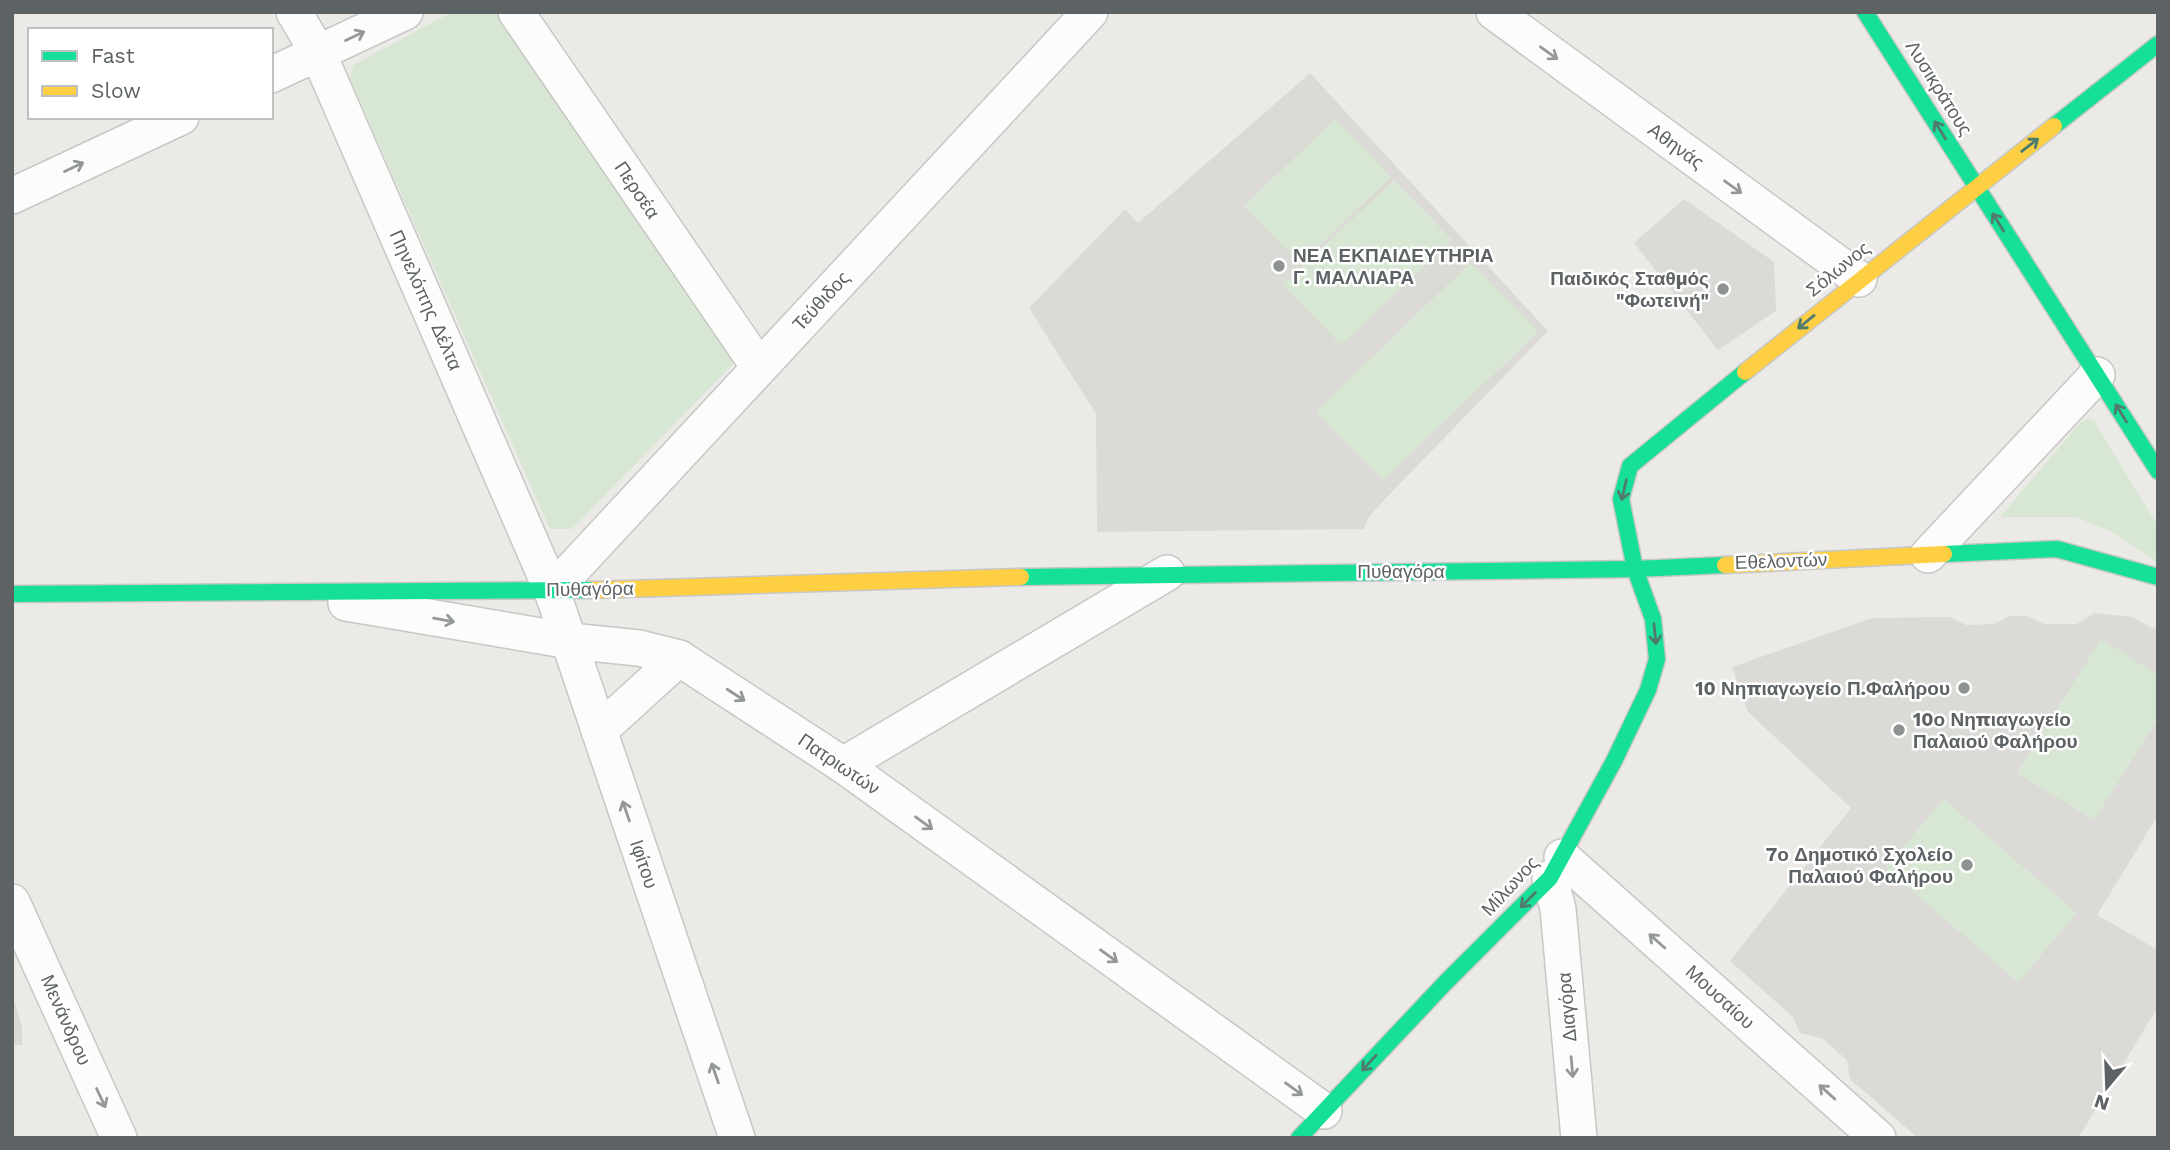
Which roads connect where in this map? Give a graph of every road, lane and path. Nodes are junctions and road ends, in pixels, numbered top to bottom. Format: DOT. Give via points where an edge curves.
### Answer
graph roads {
  1 [pos="295,12"];
  2 [pos="405,12"];
  3 [pos="516,12"];
  4 [pos="1090,12"];
  5 [pos="1494,12"];
  6 [pos="1866,12"];
  7 [pos="2158,44"];
  8 [pos="318,53"];
  9 [pos="273,74"];
  10 [pos="177,119"];
  11 [pos="1976,187"];
  12 [pos="12,196"];
  13 [pos="1859,279"];
  14 [pos="759,367"];
  15 [pos="2097,375"];
  16 [pos="2158,471"];
  17 [pos="1928,555"];
  18 [pos="1634,569"];
  19 [pos="1167,573"];
  20 [pos="2158,577"];
  21 [pos="552,591"];
  22 [pos="280,592"];
  23 [pos="12,594"];
  24 [pos="570,641"];
  25 [pos="679,658"];
  26 [pos="599,732"];
  27 [pos="843,765"];
  28 [pos="1556,867"];
  29 [pos="12,902"];
  30 [pos="1324,1111"];
  31 [pos="119,1138"];
  32 [pos="737,1138"];
  33 [pos="1298,1138"];
  34 [pos="1579,1138"];
  35 [pos="1878,1138"];
  1 -- 8 [label="street, Πηνελόπης Δέλτα"];
  8 -- 2 [label="street, one-way"];
  3 -- 14 [label="street, Περσέα"];
  4 -- 14 [label="street, Τεύθιδος"];
  5 -- 13 [label="street, Αθηνάς, one-way"];
  11 -- 6 [label="street, Λυσικράτους, one-way"];
  11 -- 7 [label="street, Σόλωνος, one-way"];
  8 -- 9 [label="street"];
  8 -- 21 [label="street, Πηνελόπης Δέλτα"];
  12 -- 10 [label="street, one-way"];
  11 -- 13 [label="street, Σόλωνος"];
  15 -- 11 [label="street, one-way"];
  13 -- 18 [label="street, Σόλωνος, one-way" via="1630,466 1621,499"];
  14 -- 21 [label="street, Τεύθιδος"];
  16 -- 15 [label="street, one-way"];
  15 -- 17 [label="street"];
  17 -- 18 [label="street, Εθελοντών"];
  17 -- 20 [label="street, Εθελοντών" via="2057,549"];
  18 -- 19 [label="street, Πυθαγόρα"];
  18 -- 28 [label="street, Μίλωνος, one-way" via="1653,619 1657,659 1648,690 1614,761"];
  19 -- 21 [label="street, Πυθαγόρα"];
  19 -- 27 [label="street"];
  21 -- 22 [label="street, Πυθαγόρα"];
  21 -- 24 [label="street, Ιφίτου"];
  22 -- 23 [label="street, Πυθαγόρα"];
  22 -- 24 [label="street, Πατριωτών, one-way"];
  24 -- 25 [label="street, Πατριωτών" via="639,648"];
  24 -- 26 [label="street, Ιφίτου"];
  25 -- 26 [label="street"];
  25 -- 27 [label="street, Πατριωτών, one-way"];
  32 -- 26 [label="street, Ιφίτου, one-way"];
  27 -- 30 [label="street, Πατριωτών, one-way"];
  28 -- 30 [label="street, Μίλωνος, one-way"];
  28 -- 34 [label="street, Διαγόρα, one-way"];
  35 -- 28 [label="street, Μουσαίου, one-way"];
  29 -- 31 [label="street, Μενάνδρου, one-way"];
  30 -- 33 [label="street, Μίλωνος"];
}
